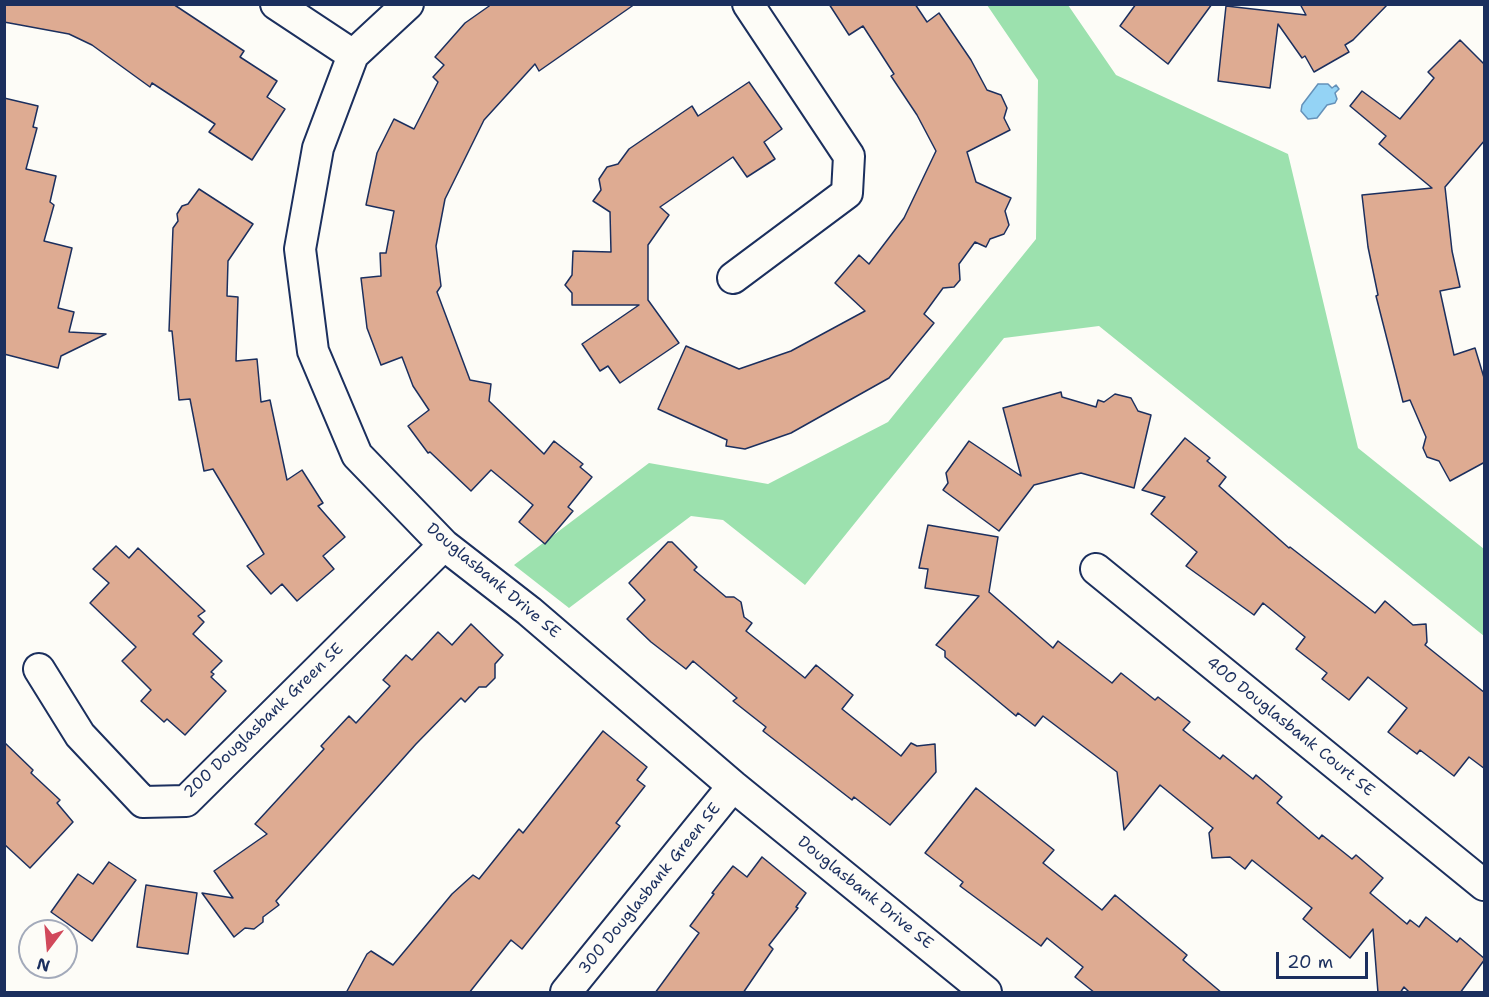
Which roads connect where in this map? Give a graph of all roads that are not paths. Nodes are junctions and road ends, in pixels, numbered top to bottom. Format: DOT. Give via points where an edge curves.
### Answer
graph roads {
  1 [pos="276,4"];
  2 [pos="408,4"];
  3 [pos="748,4"];
  4 [pos="353,55"];
  5 [pos="733,278"];
  6 [pos="444,545"];
  7 [pos="1096,569"];
  8 [pos="39,669"];
  9 [pos="733,786"];
  10 [pos="1485,885"];
  11 [pos="566,993"];
  12 [pos="986,993"];
  1 -- 4 [label="street"];
  2 -- 4 [label="street, Douglasbank Drive SE"];
  3 -- 5 [label="street" via="849,156 847,193"];
  4 -- 6 [label="street, Douglasbank Drive SE" via="318,148 300,249 313,351 357,455"];
  6 -- 8 [label="street, 200 Douglasbank Green SE" via="186,801 143,802 80,735"];
  6 -- 9 [label="street, Douglasbank Drive SE" via="529,611"];
  7 -- 10 [label="street, 400 Douglasbank Court SE"];
  9 -- 11 [label="street, 300 Douglasbank Green SE"];
  9 -- 12 [label="street, Douglasbank Drive SE"];
}
